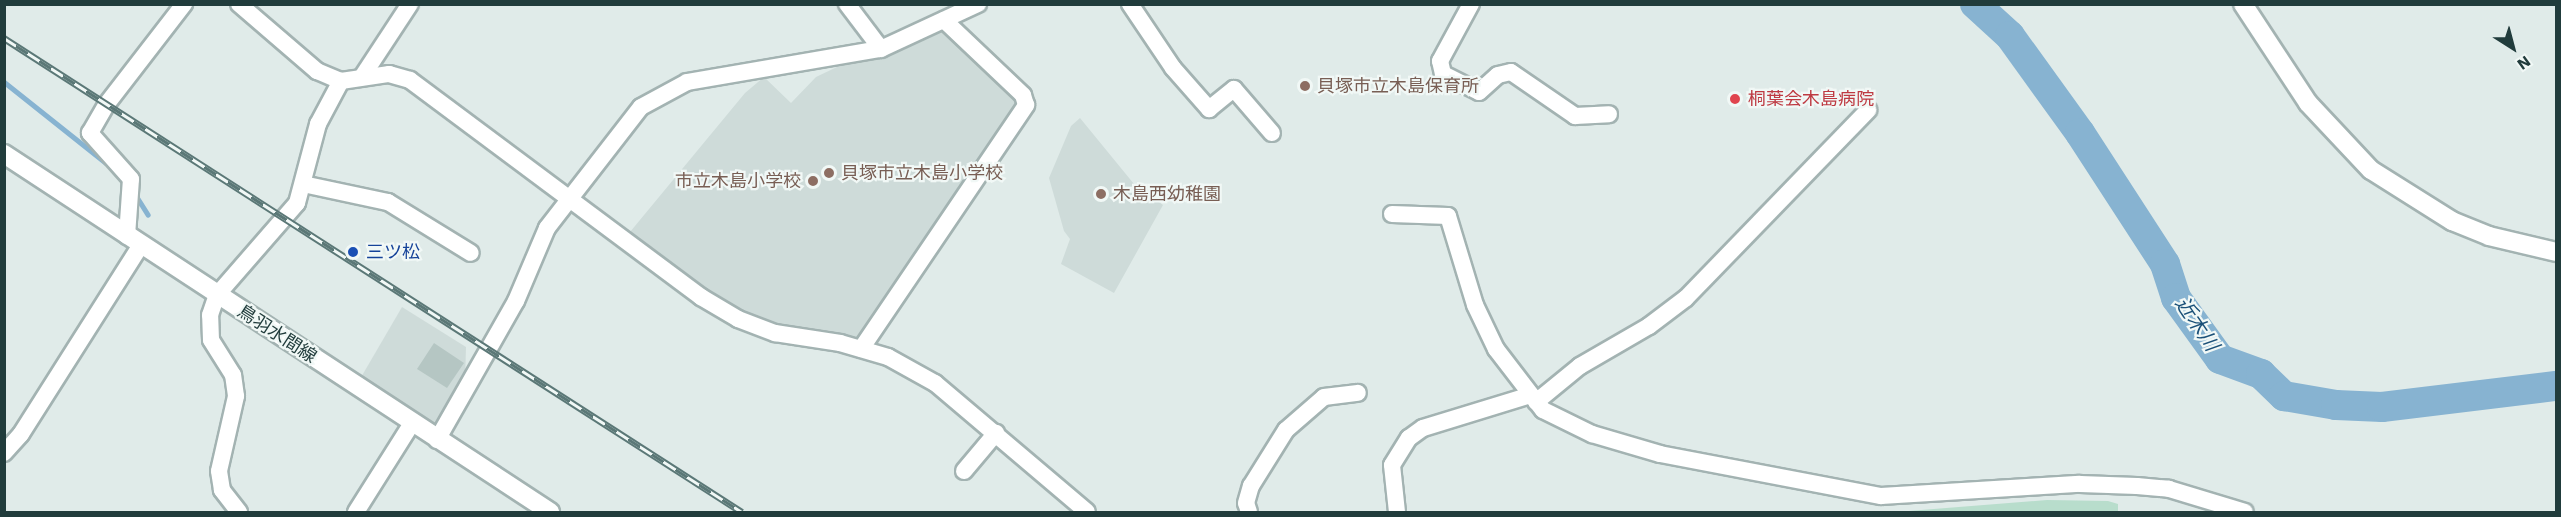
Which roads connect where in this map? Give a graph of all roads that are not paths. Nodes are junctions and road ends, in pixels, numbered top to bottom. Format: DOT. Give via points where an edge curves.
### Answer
graph roads {
  1 [pos="184,4"];
  2 [pos="239,4"];
  3 [pos="410,4"];
  4 [pos="847,4"];
  5 [pos="978,4"];
  6 [pos="1130,4"];
  7 [pos="1471,4"];
  8 [pos="2243,5"];
  9 [pos="944,20"];
  10 [pos="881,49"];
  11 [pos="362,76"];
  12 [pos="341,81"];
  13 [pos="1868,110"];
  14 [pos="1608,114"];
  15 [pos="1272,133"];
  16 [pos="4,154"];
  17 [pos="303,184"];
  18 [pos="570,199"];
  19 [pos="1392,214"];
  20 [pos="134,240"];
  21 [pos="2556,252"];
  22 [pos="471,253"];
  23 [pos="217,295"];
  24 [pos="861,349"];
  25 [pos="1358,393"];
  26 [pos="1534,398"];
  27 [pos="412,423"];
  28 [pos="996,433"];
  29 [pos="437,440"];
  30 [pos="4,453"];
  31 [pos="964,471"];
  32 [pos="1880,504"];
  33 [pos="239,513"];
  34 [pos="356,513"];
  35 [pos="550,513"];
  36 [pos="1087,513"];
  37 [pos="1249,513"];
  38 [pos="1397,513"];
  39 [pos="2245,513"];
  1 -- 20 [label="street" via="106,105 90,133 131,179"];
  2 -- 12 [label="street" via="317,71"];
  3 -- 11 [label="street"];
  4 -- 10 [label="street"];
  5 -- 9 [label="street"];
  6 -- 15 [label="street" via="1173,68 1209,109 1234,89"];
  7 -- 14 [label="street" via="1440,62 1443,74 1479,92 1498,75 1511,72 1575,116"];
  8 -- 21 [label="street" via="2308,103 2371,170 2452,221 2488,236"];
  9 -- 10 [label="street"];
  9 -- 24 [label="street" via="1023,95 1026,105"];
  10 -- 18 [label="street" via="687,82 665,91 641,106"];
  11 -- 12 [label="street"];
  11 -- 18 [label="street" via="389,74 410,80"];
  12 -- 17 [label="street" via="318,124"];
  13 -- 26 [label="street" via="1686,298 1649,326"];
  16 -- 20 [label="street, 鳥羽水間線"];
  17 -- 22 [label="street" via="388,202"];
  17 -- 23 [label="street" via="297,213"];
  18 -- 24 [label="street" via="701,297 738,319 775,333"];
  18 -- 29 [label="street" via="548,228 516,301"];
  19 -- 26 [label="street" via="1448,216 1475,305 1496,349"];
  20 -- 23 [label="street, 鳥羽水間線"];
  20 -- 30 [label="street" via="21,434"];
  23 -- 27 [label="street, 鳥羽水間線"];
  23 -- 33 [label="street" via="210,315 211,340 233,375 236,396 219,471 222,490"];
  24 -- 28 [label="street" via="888,357 935,383"];
  25 -- 37 [label="street" via="1324,398 1286,430 1251,486 1246,503"];
  26 -- 32 [label="street" via="1543,410 1592,434 1660,454"];
  26 -- 38 [label="street" via="1423,428 1409,438 1392,465"];
  27 -- 29 [label="street, 鳥羽水間線"];
  27 -- 34 [label="street"];
  28 -- 31 [label="street"];
  28 -- 36 [label="street"];
  29 -- 35 [label="street, 鳥羽水間線"];
  32 -- 39 [label="street" via="2080,484 2169,489"];
}
